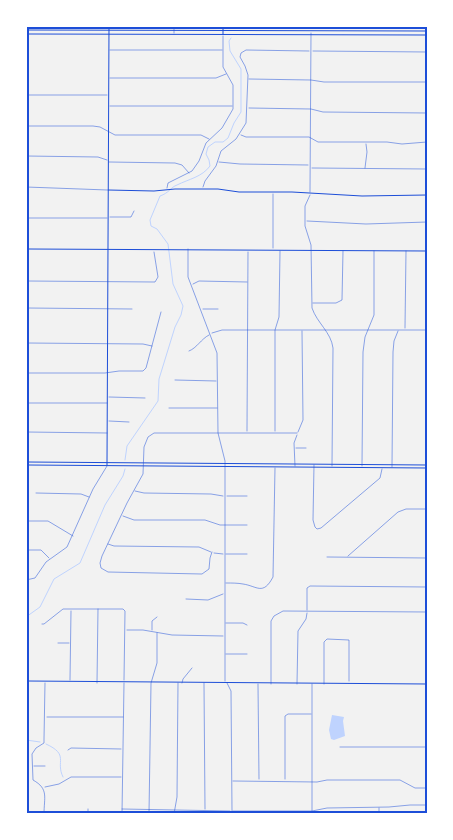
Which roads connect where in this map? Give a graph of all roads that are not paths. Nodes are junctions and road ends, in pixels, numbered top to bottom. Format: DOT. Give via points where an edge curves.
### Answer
graph roads {
  1 [pos="109,26"];
  2 [pos="174,26"];
  3 [pos="223,26"];
  4 [pos="311,29"];
  5 [pos="26,30"];
  6 [pos="74,30"];
  7 [pos="108,30"];
  8 [pos="174,30"];
  9 [pos="223,30"];
  10 [pos="253,30"];
  11 [pos="285,31"];
  12 [pos="427,31"];
  13 [pos="26,34"];
  14 [pos="74,34"];
  15 [pos="109,34"];
  16 [pos="174,34"];
  17 [pos="223,34"];
  18 [pos="253,35"];
  19 [pos="285,35"];
  20 [pos="311,35"];
  21 [pos="427,35"];
  22 [pos="108,50"];
  23 [pos="223,50"];
  24 [pos="311,51"];
  25 [pos="427,52"];
  26 [pos="226,74"];
  27 [pos="109,78"];
  28 [pos="248,79"];
  29 [pos="311,80"];
  30 [pos="427,82"];
  31 [pos="26,94"];
  32 [pos="109,95"];
  33 [pos="109,106"];
  34 [pos="233,106"];
  35 [pos="247,108"];
  36 [pos="311,109"];
  37 [pos="427,113"];
  38 [pos="26,126"];
  39 [pos="109,132"];
  40 [pos="240,134"];
  41 [pos="310,138"];
  42 [pos="209,139"];
  43 [pos="365,142"];
  44 [pos="427,142"];
  45 [pos="26,156"];
  46 [pos="108,161"];
  47 [pos="217,162"];
  48 [pos="310,165"];
  49 [pos="310,168"];
  50 [pos="366,169"];
  51 [pos="427,169"];
  52 [pos="189,173"];
  53 [pos="26,187"];
  54 [pos="203,189"];
  55 [pos="108,190"];
  56 [pos="168,190"];
  57 [pos="273,192"];
  58 [pos="310,193"];
  59 [pos="427,194"];
  60 [pos="134,211"];
  61 [pos="26,218"];
  62 [pos="108,218"];
  63 [pos="305,221"];
  64 [pos="427,222"];
  65 [pos="26,249"];
  66 [pos="108,249"];
  67 [pos="154,249"];
  68 [pos="188,249"];
  69 [pos="248,250"];
  70 [pos="273,250"];
  71 [pos="280,250"];
  72 [pos="311,250"];
  73 [pos="343,251"];
  74 [pos="374,251"];
  75 [pos="406,251"];
  76 [pos="427,251"];
  77 [pos="26,280"];
  78 [pos="108,281"];
  79 [pos="248,282"];
  80 [pos="192,284"];
  81 [pos="311,303"];
  82 [pos="26,308"];
  83 [pos="108,308"];
  84 [pos="132,309"];
  85 [pos="202,309"];
  86 [pos="218,309"];
  87 [pos="161,312"];
  88 [pos="247,330"];
  89 [pos="275,330"];
  90 [pos="302,330"];
  91 [pos="326,330"];
  92 [pos="368,330"];
  93 [pos="399,330"];
  94 [pos="406,330"];
  95 [pos="427,330"];
  96 [pos="211,334"];
  97 [pos="26,343"];
  98 [pos="108,344"];
  99 [pos="152,346"];
  100 [pos="189,351"];
  101 [pos="26,373"];
  102 [pos="108,373"];
  103 [pos="175,380"];
  104 [pos="218,381"];
  105 [pos="107,397"];
  106 [pos="145,398"];
  107 [pos="26,402"];
  108 [pos="108,403"];
  109 [pos="169,408"];
  110 [pos="218,408"];
  111 [pos="107,421"];
  112 [pos="129,422"];
  113 [pos="26,432"];
  114 [pos="107,433"];
  115 [pos="218,433"];
  116 [pos="247,433"];
  117 [pos="275,433"];
  118 [pos="297,433"];
  119 [pos="294,448"];
  120 [pos="306,448"];
  121 [pos="26,462"];
  122 [pos="34,462"];
  123 [pos="79,462"];
  124 [pos="107,462"];
  125 [pos="144,463"];
  126 [pos="225,463"];
  127 [pos="275,464"];
  128 [pos="295,464"];
  129 [pos="314,464"];
  130 [pos="332,464"];
  131 [pos="362,464"];
  132 [pos="411,464"];
  133 [pos="26,465"];
  134 [pos="34,465"];
  135 [pos="382,465"];
  136 [pos="392,465"];
  137 [pos="427,465"];
  138 [pos="79,466"];
  139 [pos="107,466"];
  140 [pos="144,466"];
  141 [pos="225,467"];
  142 [pos="275,467"];
  143 [pos="295,468"];
  144 [pos="314,468"];
  145 [pos="332,468"];
  146 [pos="362,468"];
  147 [pos="382,468"];
  148 [pos="392,468"];
  149 [pos="411,468"];
  150 [pos="427,468"];
  151 [pos="134,490"];
  152 [pos="36,494"];
  153 [pos="225,496"];
  154 [pos="247,496"];
  155 [pos="90,497"];
  156 [pos="427,509"];
  157 [pos="121,515"];
  158 [pos="26,521"];
  159 [pos="225,525"];
  160 [pos="247,525"];
  161 [pos="73,536"];
  162 [pos="108,544"];
  163 [pos="26,550"];
  164 [pos="212,552"];
  165 [pos="225,554"];
  166 [pos="247,554"];
  167 [pos="327,557"];
  168 [pos="348,557"];
  169 [pos="50,558"];
  170 [pos="427,558"];
  171 [pos="26,580"];
  172 [pos="225,584"];
  173 [pos="427,586"];
  174 [pos="225,594"];
  175 [pos="186,600"];
  176 [pos="71,609"];
  177 [pos="98,609"];
  178 [pos="307,611"];
  179 [pos="427,612"];
  180 [pos="157,617"];
  181 [pos="225,623"];
  182 [pos="42,624"];
  183 [pos="247,625"];
  184 [pos="125,630"];
  185 [pos="152,632"];
  186 [pos="157,633"];
  187 [pos="225,636"];
  188 [pos="58,643"];
  189 [pos="70,643"];
  190 [pos="224,654"];
  191 [pos="247,654"];
  192 [pos="192,668"];
  193 [pos="26,681"];
  194 [pos="45,681"];
  195 [pos="70,682"];
  196 [pos="97,683"];
  197 [pos="124,683"];
  198 [pos="151,683"];
  199 [pos="178,683"];
  200 [pos="182,683"];
  201 [pos="204,684"];
  202 [pos="227,684"];
  203 [pos="258,684"];
  204 [pos="270,684"];
  205 [pos="297,684"];
  206 [pos="312,684"];
  207 [pos="324,684"];
  208 [pos="350,684"];
  209 [pos="427,684"];
  210 [pos="312,714"];
  211 [pos="45,717"];
  212 [pos="123,717"];
  213 [pos="340,747"];
  214 [pos="427,747"];
  215 [pos="123,749"];
  216 [pos="68,750"];
  217 [pos="32,766"];
  218 [pos="45,766"];
  219 [pos="122,777"];
  220 [pos="33,780"];
  221 [pos="259,780"];
  222 [pos="286,780"];
  223 [pos="232,781"];
  224 [pos="31,782"];
  225 [pos="313,782"];
  226 [pos="43,788"];
  227 [pos="427,788"];
  228 [pos="427,805"];
  229 [pos="379,808"];
  230 [pos="88,809"];
  231 [pos="122,809"];
  232 [pos="149,810"];
  233 [pos="175,810"];
  234 [pos="205,810"];
  235 [pos="232,810"];
  236 [pos="312,811"];
  237 [pos="44,814"];
  238 [pos="88,814"];
  239 [pos="122,814"];
  240 [pos="149,814"];
  241 [pos="174,814"];
  242 [pos="312,814"];
  243 [pos="379,814"];
  1 -- 7 [label="main road"];
  2 -- 8 [label="street"];
  3 -- 9 [label="main road"];
  4 -- 11 [label="main road"];
  4 -- 12 [label="main road"];
  4 -- 20 [label="street"];
  5 -- 6 [label="main road"];
  6 -- 7 [label="main road"];
  6 -- 14 [label="main road"];
  7 -- 8 [label="main road"];
  7 -- 15 [label="main road"];
  8 -- 9 [label="main road"];
  8 -- 16 [label="street"];
  9 -- 10 [label="main road"];
  9 -- 17 [label="main road"];
  10 -- 11 [label="main road"];
  10 -- 18 [label="main road"];
  11 -- 19 [label="main road"];
  13 -- 14 [label="main road"];
  14 -- 15 [label="main road"];
  15 -- 16 [label="main road"];
  15 -- 22 [label="main road"];
  16 -- 17 [label="main road"];
  17 -- 18 [label="main road"];
  17 -- 23 [label="street"];
  18 -- 19 [label="main road"];
  19 -- 20 [label="main road"];
  20 -- 21 [label="main road"];
  20 -- 24 [label="street"];
  22 -- 23 [label="street"];
  22 -- 27 [label="main road"];
  23 -- 26 [label="street"];
  24 -- 25 [label="street"];
  24 -- 28 [label="street" via="243,50 240,57 246,66"];
  24 -- 29 [label="street"];
  26 -- 27 [label="street" via="216,78"];
  26 -- 34 [label="street" via="233,85"];
  27 -- 32 [label="main road"];
  28 -- 29 [label="street"];
  28 -- 35 [label="street"];
  29 -- 30 [label="street"];
  29 -- 36 [label="street"];
  31 -- 32 [label="street"];
  32 -- 33 [label="main road"];
  33 -- 34 [label="street"];
  33 -- 39 [label="main road"];
  34 -- 42 [label="street" via="222,128"];
  35 -- 36 [label="street"];
  35 -- 40 [label="street" via="246,123"];
  36 -- 37 [label="street" via="323,112"];
  36 -- 41 [label="street"];
  38 -- 39 [label="street" via="93,126"];
  39 -- 42 [label="street" via="201,135"];
  39 -- 46 [label="main road"];
  40 -- 41 [label="street" via="246,137"];
  40 -- 47 [label="street" via="223,149"];
  41 -- 43 [label="street" via="318,142"];
  41 -- 48 [label="street"];
  42 -- 52 [label="street" via="197,165"];
  43 -- 44 [label="street"];
  43 -- 50 [label="street"];
  45 -- 46 [label="street" via="98,157"];
  46 -- 52 [label="street" via="175,163"];
  46 -- 55 [label="main road"];
  47 -- 48 [label="street"];
  47 -- 54 [label="street"];
  48 -- 49 [label="street"];
  49 -- 50 [label="street"];
  49 -- 58 [label="street"];
  50 -- 51 [label="street"];
  52 -- 56 [label="street" via="168,183"];
  53 -- 55 [label="street"];
  54 -- 56 [label="main road"];
  54 -- 57 [label="main road"];
  55 -- 56 [label="main road"];
  55 -- 62 [label="main road"];
  57 -- 58 [label="main road"];
  57 -- 70 [label="street"];
  58 -- 59 [label="main road"];
  58 -- 63 [label="street" via="305,206"];
  60 -- 62 [label="street" via="131,217"];
  61 -- 62 [label="street"];
  62 -- 66 [label="main road"];
  63 -- 64 [label="street"];
  63 -- 72 [label="street"];
  65 -- 66 [label="main road"];
  66 -- 67 [label="main road"];
  66 -- 78 [label="main road"];
  67 -- 68 [label="main road"];
  67 -- 78 [label="street" via="156,281"];
  68 -- 69 [label="main road"];
  68 -- 80 [label="street" via="188,275"];
  69 -- 70 [label="main road"];
  69 -- 79 [label="street"];
  70 -- 71 [label="main road"];
  71 -- 72 [label="main road"];
  71 -- 89 [label="street" via="279,317"];
  72 -- 73 [label="main road"];
  72 -- 81 [label="street"];
  73 -- 74 [label="main road"];
  73 -- 81 [label="street" via="342,300"];
  74 -- 75 [label="main road"];
  74 -- 92 [label="street" via="374,315"];
  75 -- 76 [label="main road"];
  75 -- 94 [label="street"];
  77 -- 78 [label="street"];
  78 -- 83 [label="main road"];
  79 -- 80 [label="street" via="199,281"];
  79 -- 88 [label="street"];
  80 -- 85 [label="street"];
  81 -- 91 [label="street" via="313,313"];
  82 -- 83 [label="street"];
  83 -- 84 [label="street"];
  83 -- 98 [label="main road"];
  85 -- 86 [label="street"];
  85 -- 96 [label="street"];
  87 -- 99 [label="street"];
  88 -- 89 [label="street"];
  88 -- 96 [label="street" via="218,330"];
  88 -- 116 [label="street"];
  89 -- 90 [label="street"];
  89 -- 117 [label="street"];
  90 -- 91 [label="street"];
  90 -- 118 [label="street" via="303,420"];
  91 -- 92 [label="street"];
  91 -- 130 [label="street" via="333,348"];
  92 -- 93 [label="street"];
  92 -- 131 [label="street" via="362,352"];
  93 -- 94 [label="street"];
  93 -- 136 [label="street" via="392,352"];
  94 -- 95 [label="street"];
  96 -- 100 [label="street"];
  96 -- 104 [label="street" via="218,353"];
  97 -- 98 [label="street"];
  98 -- 99 [label="street"];
  98 -- 102 [label="main road"];
  99 -- 102 [label="street" via="143,370"];
  101 -- 102 [label="street"];
  102 -- 105 [label="main road"];
  103 -- 104 [label="street"];
  104 -- 110 [label="street"];
  105 -- 106 [label="street"];
  105 -- 108 [label="main road"];
  107 -- 108 [label="street"];
  108 -- 111 [label="main road"];
  109 -- 110 [label="street"];
  110 -- 115 [label="street"];
  111 -- 112 [label="street"];
  111 -- 114 [label="main road"];
  113 -- 114 [label="street"];
  114 -- 124 [label="main road"];
  115 -- 116 [label="street"];
  115 -- 125 [label="street" via="152,434 144,447"];
  115 -- 126 [label="street"];
  116 -- 117 [label="street"];
  117 -- 118 [label="street"];
  118 -- 119 [label="street"];
  119 -- 120 [label="street"];
  119 -- 128 [label="street"];
  121 -- 122 [label="main road"];
  122 -- 123 [label="main road"];
  122 -- 134 [label="main road"];
  123 -- 124 [label="main road"];
  123 -- 138 [label="main road"];
  124 -- 125 [label="main road"];
  124 -- 139 [label="main road"];
  125 -- 126 [label="main road"];
  125 -- 140 [label="street"];
  126 -- 127 [label="main road"];
  126 -- 141 [label="street"];
  127 -- 128 [label="main road"];
  127 -- 142 [label="street"];
  128 -- 129 [label="main road"];
  128 -- 143 [label="street"];
  129 -- 130 [label="main road"];
  129 -- 144 [label="street"];
  130 -- 131 [label="main road"];
  130 -- 145 [label="street"];
  131 -- 135 [label="main road"];
  131 -- 146 [label="street"];
  132 -- 136 [label="main road"];
  132 -- 137 [label="main road"];
  132 -- 149 [label="main road"];
  133 -- 134 [label="main road"];
  134 -- 138 [label="main road"];
  135 -- 136 [label="main road"];
  135 -- 147 [label="street"];
  136 -- 148 [label="street"];
  138 -- 139 [label="main road"];
  139 -- 140 [label="main road"];
  139 -- 155 [label="street"];
  140 -- 141 [label="main road"];
  140 -- 151 [label="street"];
  141 -- 142 [label="main road"];
  141 -- 153 [label="street"];
  142 -- 143 [label="main road"];
  142 -- 172 [label="street" via="273,577 261,588"];
  143 -- 144 [label="main road"];
  144 -- 145 [label="main road"];
  144 -- 147 [label="street" via="313,520 317,529 380,478"];
  145 -- 146 [label="main road"];
  146 -- 147 [label="main road"];
  147 -- 148 [label="main road"];
  148 -- 149 [label="main road"];
  149 -- 150 [label="main road"];
  151 -- 153 [label="street"];
  151 -- 157 [label="street"];
  152 -- 155 [label="street"];
  153 -- 154 [label="street"];
  153 -- 159 [label="street"];
  155 -- 161 [label="street"];
  156 -- 168 [label="street" via="398,512"];
  157 -- 159 [label="street" via="134,520 205,520"];
  157 -- 162 [label="street"];
  158 -- 161 [label="street" via="48,521"];
  159 -- 160 [label="street"];
  159 -- 165 [label="street"];
  161 -- 169 [label="street" via="66,548"];
  162 -- 164 [label="street" via="198,547"];
  162 -- 164 [label="street" via="100,563 108,572 202,574 209,569"];
  163 -- 169 [label="street" via="43,551"];
  164 -- 165 [label="street"];
  165 -- 166 [label="street"];
  165 -- 172 [label="street"];
  167 -- 168 [label="street"];
  168 -- 170 [label="street"];
  169 -- 171 [label="street" via="35,578"];
  172 -- 174 [label="street"];
  173 -- 178 [label="street" via="310,586 307,588"];
  174 -- 175 [label="street" via="208,600"];
  174 -- 181 [label="street"];
  176 -- 177 [label="street"];
  176 -- 182 [label="street" via="60,610"];
  176 -- 189 [label="street"];
  177 -- 184 [label="street" via="125,611"];
  177 -- 196 [label="street"];
  178 -- 179 [label="street"];
  178 -- 204 [label="street" via="283,611 271,618"];
  178 -- 205 [label="street" via="298,631"];
  180 -- 185 [label="street" via="152,622"];
  181 -- 183 [label="street"];
  181 -- 187 [label="street"];
  184 -- 185 [label="street"];
  184 -- 197 [label="street"];
  185 -- 186 [label="street"];
  186 -- 187 [label="street"];
  186 -- 198 [label="street" via="157,663"];
  187 -- 190 [label="street"];
  188 -- 189 [label="street"];
  189 -- 195 [label="street"];
  190 -- 191 [label="street"];
  190 -- 202 [label="street" via="224,680"];
  192 -- 200 [label="street"];
  193 -- 194 [label="main road"];
  194 -- 195 [label="main road"];
  194 -- 211 [label="street"];
  195 -- 196 [label="main road"];
  196 -- 197 [label="main road"];
  197 -- 198 [label="main road"];
  197 -- 212 [label="street"];
  198 -- 199 [label="main road"];
  198 -- 232 [label="street"];
  199 -- 200 [label="main road"];
  199 -- 233 [label="street"];
  200 -- 201 [label="main road"];
  201 -- 202 [label="main road"];
  201 -- 234 [label="street"];
  202 -- 203 [label="main road"];
  202 -- 223 [label="street" via="231,691"];
  203 -- 204 [label="main road"];
  203 -- 221 [label="street"];
  204 -- 205 [label="main road"];
  205 -- 206 [label="main road"];
  206 -- 207 [label="main road"];
  206 -- 210 [label="street"];
  207 -- 208 [label="main road"];
  207 -- 208 [label="street" via="326,639 349,640"];
  208 -- 209 [label="main road"];
  210 -- 222 [label="street" via="285,716"];
  210 -- 225 [label="street"];
  211 -- 212 [label="street"];
  211 -- 217 [label="street" via="44,743 32,754"];
  212 -- 215 [label="street"];
  213 -- 214 [label="street"];
  215 -- 216 [label="street"];
  215 -- 219 [label="street"];
  217 -- 218 [label="street"];
  217 -- 220 [label="street"];
  219 -- 226 [label="street" via="71,777"];
  219 -- 231 [label="street"];
  220 -- 224 [label="street"];
  220 -- 226 [label="street"];
  221 -- 222 [label="street"];
  221 -- 223 [label="street"];
  222 -- 225 [label="street"];
  223 -- 235 [label="street"];
  225 -- 227 [label="street" via="400,780 415,788"];
  225 -- 236 [label="street"];
  226 -- 237 [label="street"];
  228 -- 229 [label="street"];
  229 -- 236 [label="street"];
  229 -- 243 [label="street"];
  230 -- 238 [label="street"];
  231 -- 232 [label="street"];
  231 -- 239 [label="street"];
  232 -- 233 [label="street"];
  232 -- 240 [label="street"];
  233 -- 234 [label="street"];
  233 -- 241 [label="street"];
  234 -- 235 [label="street"];
  235 -- 236 [label="street"];
  236 -- 242 [label="street"];
}
